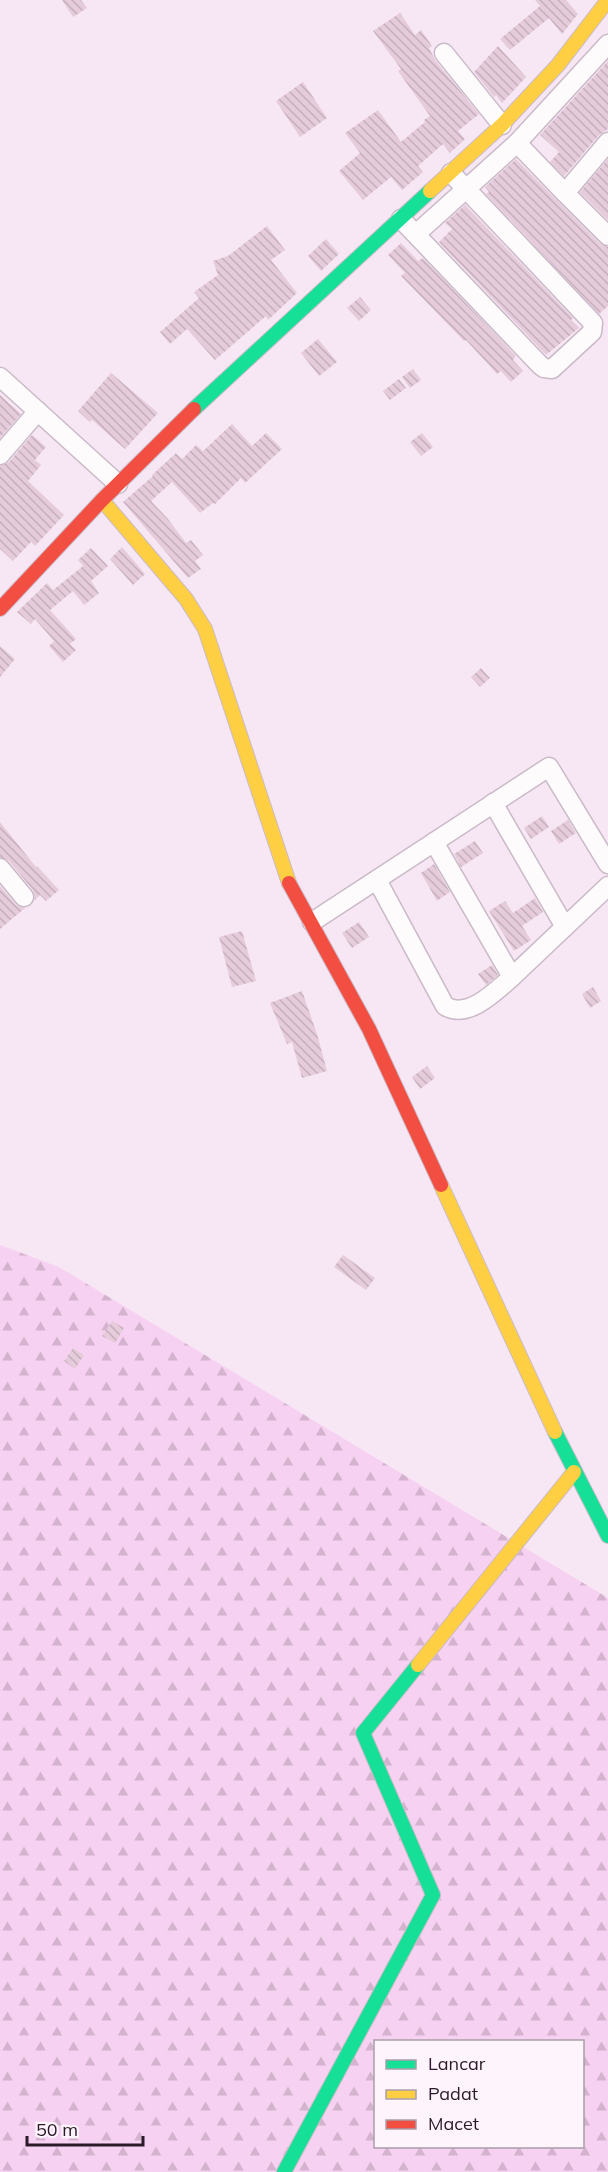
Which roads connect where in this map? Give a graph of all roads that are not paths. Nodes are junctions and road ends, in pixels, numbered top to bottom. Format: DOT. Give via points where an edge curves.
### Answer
graph roads {
  1 [pos="608,0"];
  2 [pos="608,44"];
  3 [pos="444,53"];
  4 [pos="502,125"];
  5 [pos="608,142"];
  6 [pos="517,143"];
  7 [pos="451,173"];
  8 [pos="466,189"];
  9 [pos="565,193"];
  10 [pos="401,219"];
  11 [pos="416,234"];
  12 [pos="608,236"];
  13 [pos="0,377"];
  14 [pos="38,411"];
  15 [pos="0,455"];
  16 [pos="118,484"];
  17 [pos="102,500"];
  18 [pos="0,609"];
  19 [pos="493,803"];
  20 [pos="434,842"];
  21 [pos="608,864"];
  22 [pos="0,868"];
  23 [pos="377,880"];
  24 [pos="608,886"];
  25 [pos="24,897"];
  26 [pos="311,919"];
  27 [pos="565,927"];
  28 [pos="512,977"];
  29 [pos="574,1472"];
  30 [pos="608,1536"];
  31 [pos="284,2172"];
  1 -- 4 [label="street" via="558,65"];
  2 -- 6 [label="street"];
  3 -- 4 [label="street"];
  4 -- 7 [label="street"];
  5 -- 9 [label="street"];
  6 -- 8 [label="street"];
  6 -- 9 [label="street"];
  7 -- 8 [label="street"];
  7 -- 10 [label="street"];
  8 -- 11 [label="street"];
  8 -- 11 [label="street" via="593,323 592,332 552,369 540,365"];
  9 -- 12 [label="street"];
  10 -- 11 [label="street"];
  10 -- 16 [label="street" via="208,395"];
  13 -- 14 [label="street"];
  14 -- 15 [label="street"];
  14 -- 16 [label="street"];
  16 -- 17 [label="street"];
  17 -- 18 [label="street"];
  17 -- 26 [label="street" via="186,599 205,629 286,877"];
  19 -- 20 [label="street"];
  19 -- 21 [label="street" via="549,767"];
  19 -- 27 [label="street"];
  20 -- 23 [label="street"];
  20 -- 28 [label="street"];
  22 -- 25 [label="street"];
  23 -- 26 [label="street"];
  23 -- 28 [label="street" via="445,1006 455,1010 473,1006"];
  24 -- 27 [label="street"];
  26 -- 29 [label="street" via="369,1029"];
  27 -- 28 [label="street"];
  29 -- 30 [label="street"];
  29 -- 31 [label="street" via="363,1733 432,1895"];
}
